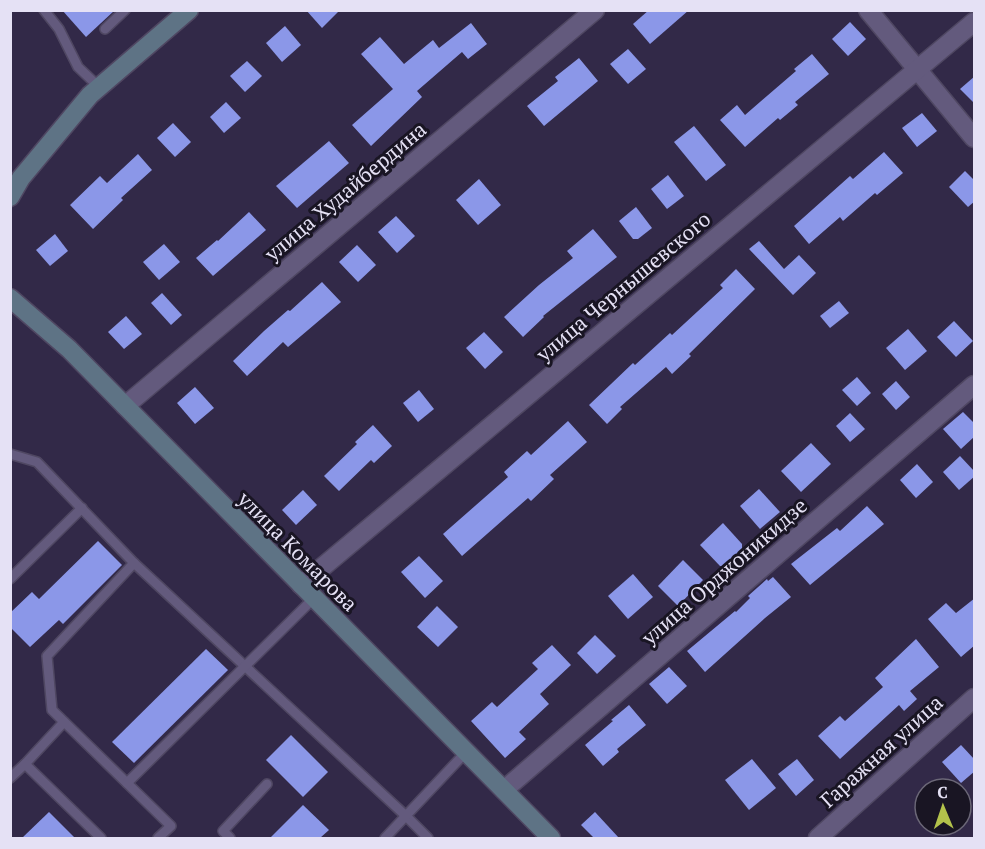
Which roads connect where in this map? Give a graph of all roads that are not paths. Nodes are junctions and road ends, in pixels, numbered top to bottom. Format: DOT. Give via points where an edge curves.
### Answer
graph roads {
  1 [pos="44,10"];
  2 [pos="125,10"];
  3 [pos="189,10"];
  4 [pos="595,10"];
  5 [pos="868,10"];
  6 [pos="975,22"];
  7 [pos="105,29"];
  8 [pos="916,70"];
  9 [pos="99,87"];
  10 [pos="975,138"];
  11 [pos="10,197"];
  12 [pos="10,298"];
  13 [pos="975,385"];
  14 [pos="124,406"];
  15 [pos="10,454"];
  16 [pos="82,508"];
  17 [pos="134,563"];
  18 [pos="10,579"];
  19 [pos="308,592"];
  20 [pos="246,665"];
  21 [pos="975,698"];
  22 [pos="64,722"];
  23 [pos="466,752"];
  24 [pos="25,764"];
  25 [pos="10,778"];
  26 [pos="127,783"];
  27 [pos="267,784"];
  28 [pos="504,790"];
  29 [pos="406,816"];
  30 [pos="101,838"];
  31 [pos="158,838"];
  32 [pos="230,838"];
  33 [pos="385,838"];
  34 [pos="428,838"];
  35 [pos="551,838"];
  36 [pos="818,838"];
  1 -- 9 [label="lane" via="59,29 78,67"];
  2 -- 7 [label="lane"];
  3 -- 9 [label="street"];
  4 -- 14 [label="street, улица Худайбердина"];
  5 -- 8 [label="street"];
  6 -- 8 [label="street, улица Чернышевского"];
  8 -- 10 [label="street"];
  8 -- 19 [label="street, улица Чернышевского"];
  9 -- 11 [label="street" via="21,178"];
  12 -- 14 [label="street, улица Комарова" via="69,349"];
  13 -- 28 [label="street, улица Орджоникидзе"];
  14 -- 19 [label="street, улица Комарова"];
  15 -- 16 [label="lane" via="37,462"];
  16 -- 17 [label="lane"];
  16 -- 18 [label="lane"];
  17 -- 20 [label="lane"];
  17 -- 22 [label="lane" via="47,656 52,710"];
  19 -- 20 [label="lane"];
  19 -- 23 [label="street, улица Комарова"];
  20 -- 26 [label="lane"];
  20 -- 29 [label="lane"];
  21 -- 36 [label="street, Гаражная улица"];
  22 -- 24 [label="lane"];
  22 -- 26 [label="lane"];
  23 -- 28 [label="street, улица Комарова"];
  23 -- 29 [label="lane"];
  24 -- 25 [label="lane"];
  24 -- 30 [label="lane"];
  26 -- 31 [label="lane" via="171,826"];
  27 -- 32 [label="lane" via="223,831"];
  28 -- 35 [label="street, улица Комарова"];
  29 -- 33 [label="lane"];
  29 -- 34 [label="lane"];
}
